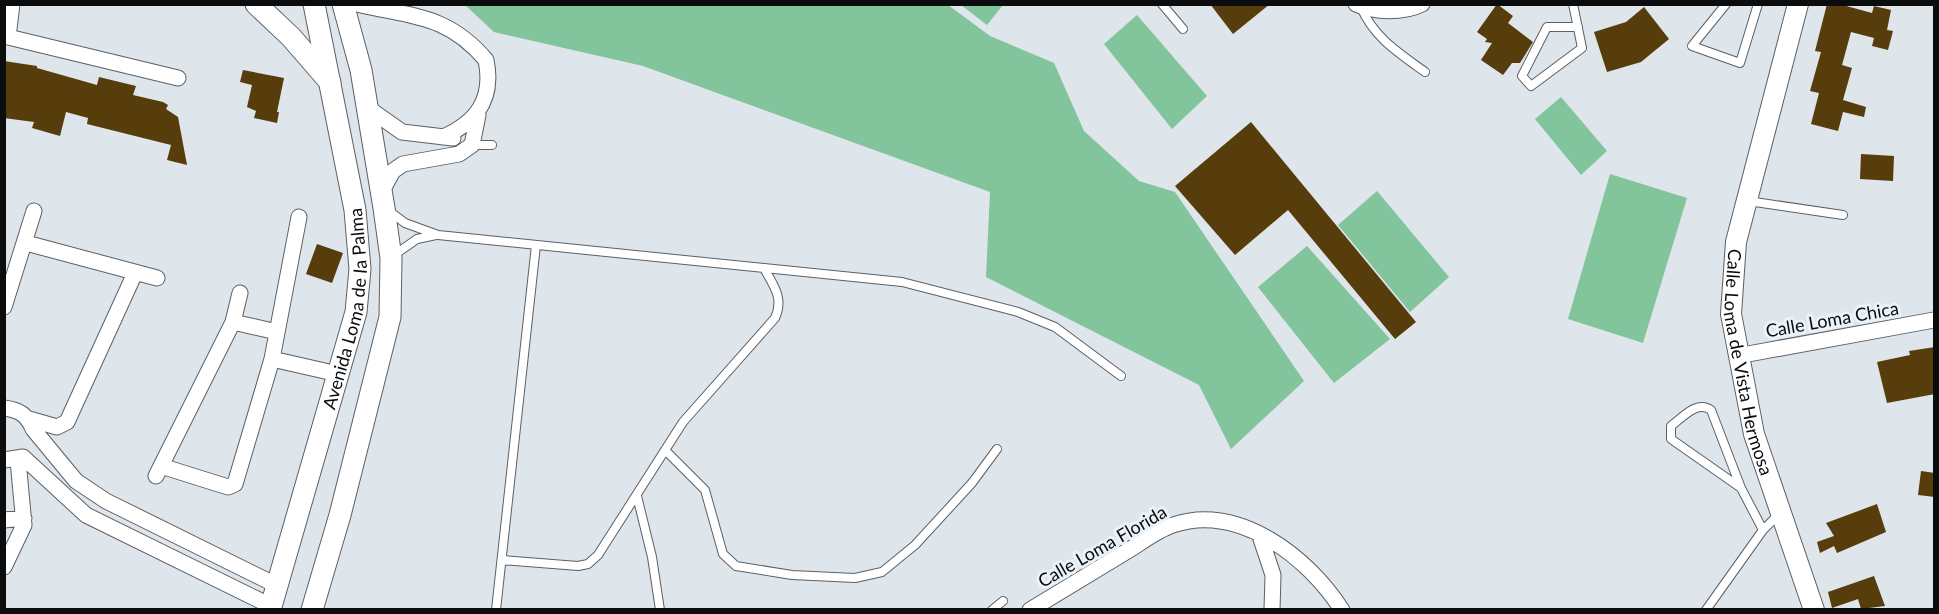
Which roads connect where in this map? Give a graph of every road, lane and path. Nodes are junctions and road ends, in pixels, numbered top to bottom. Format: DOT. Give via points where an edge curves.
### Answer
graph roads {
  1 [pos="12,4"];
  2 [pos="256,4"];
  3 [pos="314,4"];
  4 [pos="343,4"];
  5 [pos="357,4"];
  6 [pos="1162,4"];
  7 [pos="1573,4"];
  8 [pos="1726,4"];
  9 [pos="1758,4"];
  10 [pos="1798,4"];
  11 [pos="1359,6"];
  12 [pos="1414,6"];
  13 [pos="1578,27"];
  14 [pos="1183,28"];
  15 [pos="6,36"];
  16 [pos="1425,72"];
  17 [pos="178,78"];
  18 [pos="330,82"];
  19 [pos="368,108"];
  20 [pos="478,115"];
  21 [pos="443,137"];
  22 [pos="472,145"];
  23 [pos="492,146"];
  24 [pos="383,199"];
  25 [pos="1747,201"];
  26 [pos="34,211"];
  27 [pos="1843,215"];
  28 [pos="299,217"];
  29 [pos="438,235"];
  30 [pos="26,243"];
  31 [pos="536,245"];
  32 [pos="391,258"];
  33 [pos="765,270"];
  34 [pos="135,273"];
  35 [pos="156,278"];
  36 [pos="240,293"];
  37 [pos="4,307"];
  38 [pos="356,312"];
  39 [pos="390,317"];
  40 [pos="1935,320"];
  41 [pos="232,322"];
  42 [pos="277,332"];
  43 [pos="1737,356"];
  44 [pos="272,359"];
  45 [pos="341,364"];
  46 [pos="377,370"];
  47 [pos="1121,376"];
  48 [pos="4,408"];
  49 [pos="29,419"];
  50 [pos="997,449"];
  51 [pos="665,450"];
  52 [pos="11,460"];
  53 [pos="1741,488"];
  54 [pos="637,496"];
  55 [pos="1781,512"];
  56 [pos="24,518"];
  57 [pos="140,518"];
  58 [pos="4,520"];
  59 [pos="1763,530"];
  60 [pos="129,536"];
  61 [pos="1260,536"];
  62 [pos="10,540"];
  63 [pos="502,560"];
  64 [pos="224,561"];
  65 [pos="189,566"];
  66 [pos="4,567"];
  67 [pos="276,585"];
  68 [pos="1003,601"];
  69 [pos="270,608"];
  70 [pos="312,609"];
  71 [pos="496,609"];
  72 [pos="660,609"];
  73 [pos="992,609"];
  74 [pos="1030,609"];
  75 [pos="1272,609"];
  76 [pos="1342,609"];
  77 [pos="1706,609"];
  78 [pos="1814,609"];
  1 -- 15 [label="street"];
  2 -- 18 [label="main road"];
  3 -- 18 [label="main road, Avenida Loma de la Palma"];
  4 -- 19 [label="main road, Avenida Loma de la Palma"];
  5 -- 20 [label="street" via="436,21 461,34 486,60 486,99"];
  6 -- 14 [label="lane"];
  7 -- 13 [label="lane"];
  8 -- 9 [label="lane" via="1692,46 1740,63"];
  10 -- 25 [label="street, Calle Loma de Vista Hermosa"];
  11 -- 12 [label="street" via="1388,11"];
  11 -- 16 [label="lane" via="1380,39"];
  13 -- 13 [label="lane" via="1547,27 1522,76 1531,86 1582,48"];
  15 -- 17 [label="street"];
  18 -- 38 [label="main road, Avenida Loma de la Palma" via="355,210 360,269"];
  19 -- 21 [label="street" via="402,132"];
  19 -- 24 [label="main road, Avenida Loma de la Palma"];
  20 -- 21 [label="street"];
  20 -- 22 [label="street"];
  21 -- 22 [label="street"];
  22 -- 23 [label="lane"];
  22 -- 24 [label="street" via="459,154 403,164 393,171"];
  24 -- 29 [label="lane" via="405,223"];
  24 -- 32 [label="main road, Avenida Loma de la Palma"];
  25 -- 27 [label="lane"];
  25 -- 43 [label="street, Calle Loma de Vista Hermosa" via="1731,281"];
  26 -- 30 [label="street"];
  28 -- 42 [label="street"];
  29 -- 31 [label="lane"];
  29 -- 32 [label="lane" via="417,239"];
  30 -- 34 [label="street"];
  30 -- 37 [label="street"];
  31 -- 33 [label="lane"];
  31 -- 63 [label="lane"];
  32 -- 39 [label="main road, Avenida Loma de la Palma"];
  33 -- 47 [label="lane" via="902,282 1018,312 1055,327"];
  33 -- 51 [label="lane" via="780,302 775,318 682,422"];
  34 -- 35 [label="street"];
  34 -- 49 [label="street" via="67,422 57,427"];
  36 -- 41 [label="street"];
  38 -- 39 [label="main road" via="368,325"];
  38 -- 45 [label="main road, Avenida Loma de la Palma"];
  39 -- 46 [label="main road, Avenida Loma de la Palma"];
  40 -- 43 [label="street, Calle Loma Chica"];
  41 -- 42 [label="street"];
  41 -- 44 [label="street" via="159,471 228,487 235,484"];
  42 -- 44 [label="street"];
  43 -- 55 [label="street, Calle Loma de Vista Hermosa" via="1755,435"];
  44 -- 45 [label="street"];
  45 -- 46 [label="main road" via="354,349 361,348"];
  45 -- 67 [label="main road, Avenida Loma de la Palma"];
  46 -- 70 [label="main road, Avenida Loma de la Palma"];
  48 -- 49 [label="street" via="21,412"];
  49 -- 57 [label="street" via="76,481"];
  50 -- 51 [label="lane" via="959,499 915,545 882,572 855,578 736,566 723,554 705,490"];
  51 -- 54 [label="lane"];
  52 -- 56 [label="street"];
  52 -- 60 [label="street" via="23,457 86,515"];
  53 -- 53 [label="lane" via="1711,410 1698,406 1671,426 1671,439"];
  53 -- 59 [label="lane"];
  54 -- 63 [label="lane" via="588,564"];
  54 -- 72 [label="lane"];
  55 -- 59 [label="lane"];
  55 -- 78 [label="street, Calle Loma de Vista Hermosa"];
  56 -- 58 [label="street"];
  56 -- 62 [label="street" via="24,525"];
  57 -- 60 [label="street"];
  57 -- 64 [label="street"];
  59 -- 77 [label="lane"];
  60 -- 65 [label="street"];
  61 -- 74 [label="street, Calle Loma Florida" via="1226,521 1199,519 1171,525"];
  61 -- 75 [label="street" via="1272,575"];
  61 -- 76 [label="street, Calle Loma Florida" via="1301,563"];
  62 -- 66 [label="street"];
  63 -- 71 [label="lane"];
  64 -- 65 [label="street"];
  64 -- 67 [label="street"];
  65 -- 69 [label="street"];
  67 -- 69 [label="main road, Avenida Loma de la Palma"];
  68 -- 73 [label="lane"];
}
